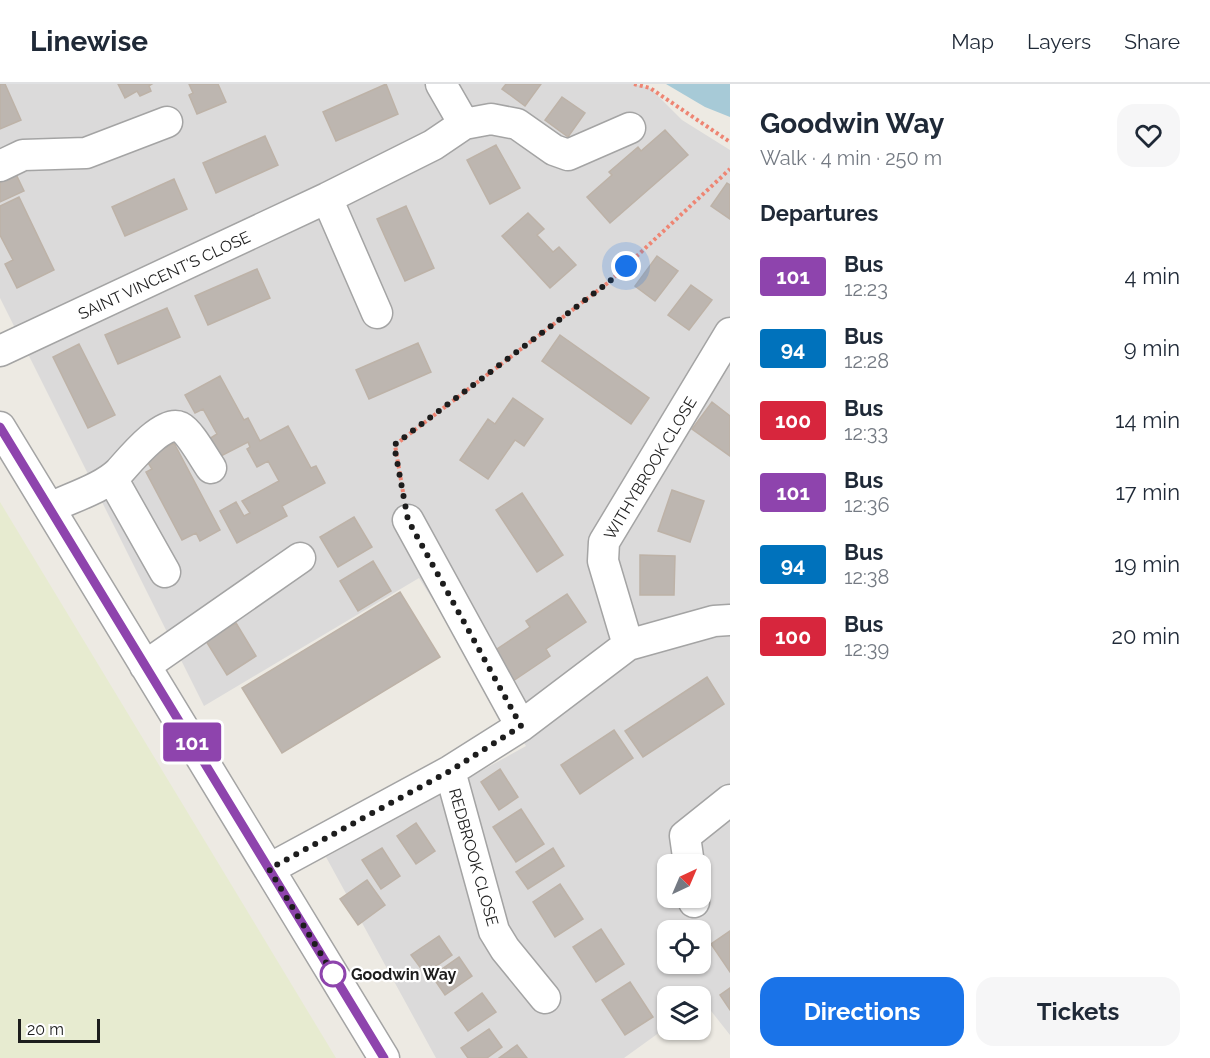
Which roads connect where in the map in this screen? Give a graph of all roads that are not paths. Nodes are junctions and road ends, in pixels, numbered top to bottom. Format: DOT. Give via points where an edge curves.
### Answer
graph roads {
  1 [pos="441,84"];
  2 [pos="167,122"];
  3 [pos="464,124"];
  4 [pos="630,128"];
  5 [pos="0,166"];
  6 [pos="327,198"];
  7 [pos="377,313"];
  8 [pos="730,333"];
  9 [pos="2,345"];
  10 [pos="0,427"];
  11 [pos="211,468"];
  12 [pos="112,478"];
  13 [pos="50,508"];
  14 [pos="408,520"];
  15 [pos="300,558"];
  16 [pos="165,572"];
  17 [pos="730,620"];
  18 [pos="628,645"];
  19 [pos="145,666"];
  20 [pos="521,726"];
  21 [pos="450,771"];
  22 [pos="730,800"];
  23 [pos="687,854"];
  24 [pos="269,869"];
  25 [pos="545,998"];
  26 [pos="384,1058"];
  1 -- 3 [label="street"];
  2 -- 5 [label="street" via="86,153 23,156"];
  3 -- 4 [label="street, SAINT VINCENT'S CLOSE" via="491,119 517,124 568,155"];
  3 -- 6 [label="street, SAINT VINCENT'S CLOSE" via="433,145"];
  6 -- 7 [label="street"];
  6 -- 9 [label="street, SAINT VINCENT'S CLOSE"];
  8 -- 18 [label="street, WITHYBROOK CLOSE" via="604,542 603,561"];
  10 -- 13 [label="street"];
  11 -- 12 [label="street" via="180,427 172,427 155,434"];
  12 -- 13 [label="street"];
  12 -- 16 [label="street"];
  13 -- 19 [label="street"];
  14 -- 20 [label="street"];
  15 -- 19 [label="street"];
  17 -- 18 [label="street"];
  18 -- 20 [label="street"];
  19 -- 24 [label="street"];
  20 -- 21 [label="street"];
  21 -- 24 [label="street"];
  21 -- 25 [label="street, REDBROOK CLOSE" via="494,931"];
  22 -- 23 [label="street" via="685,836"];
  24 -- 26 [label="street"];
}
